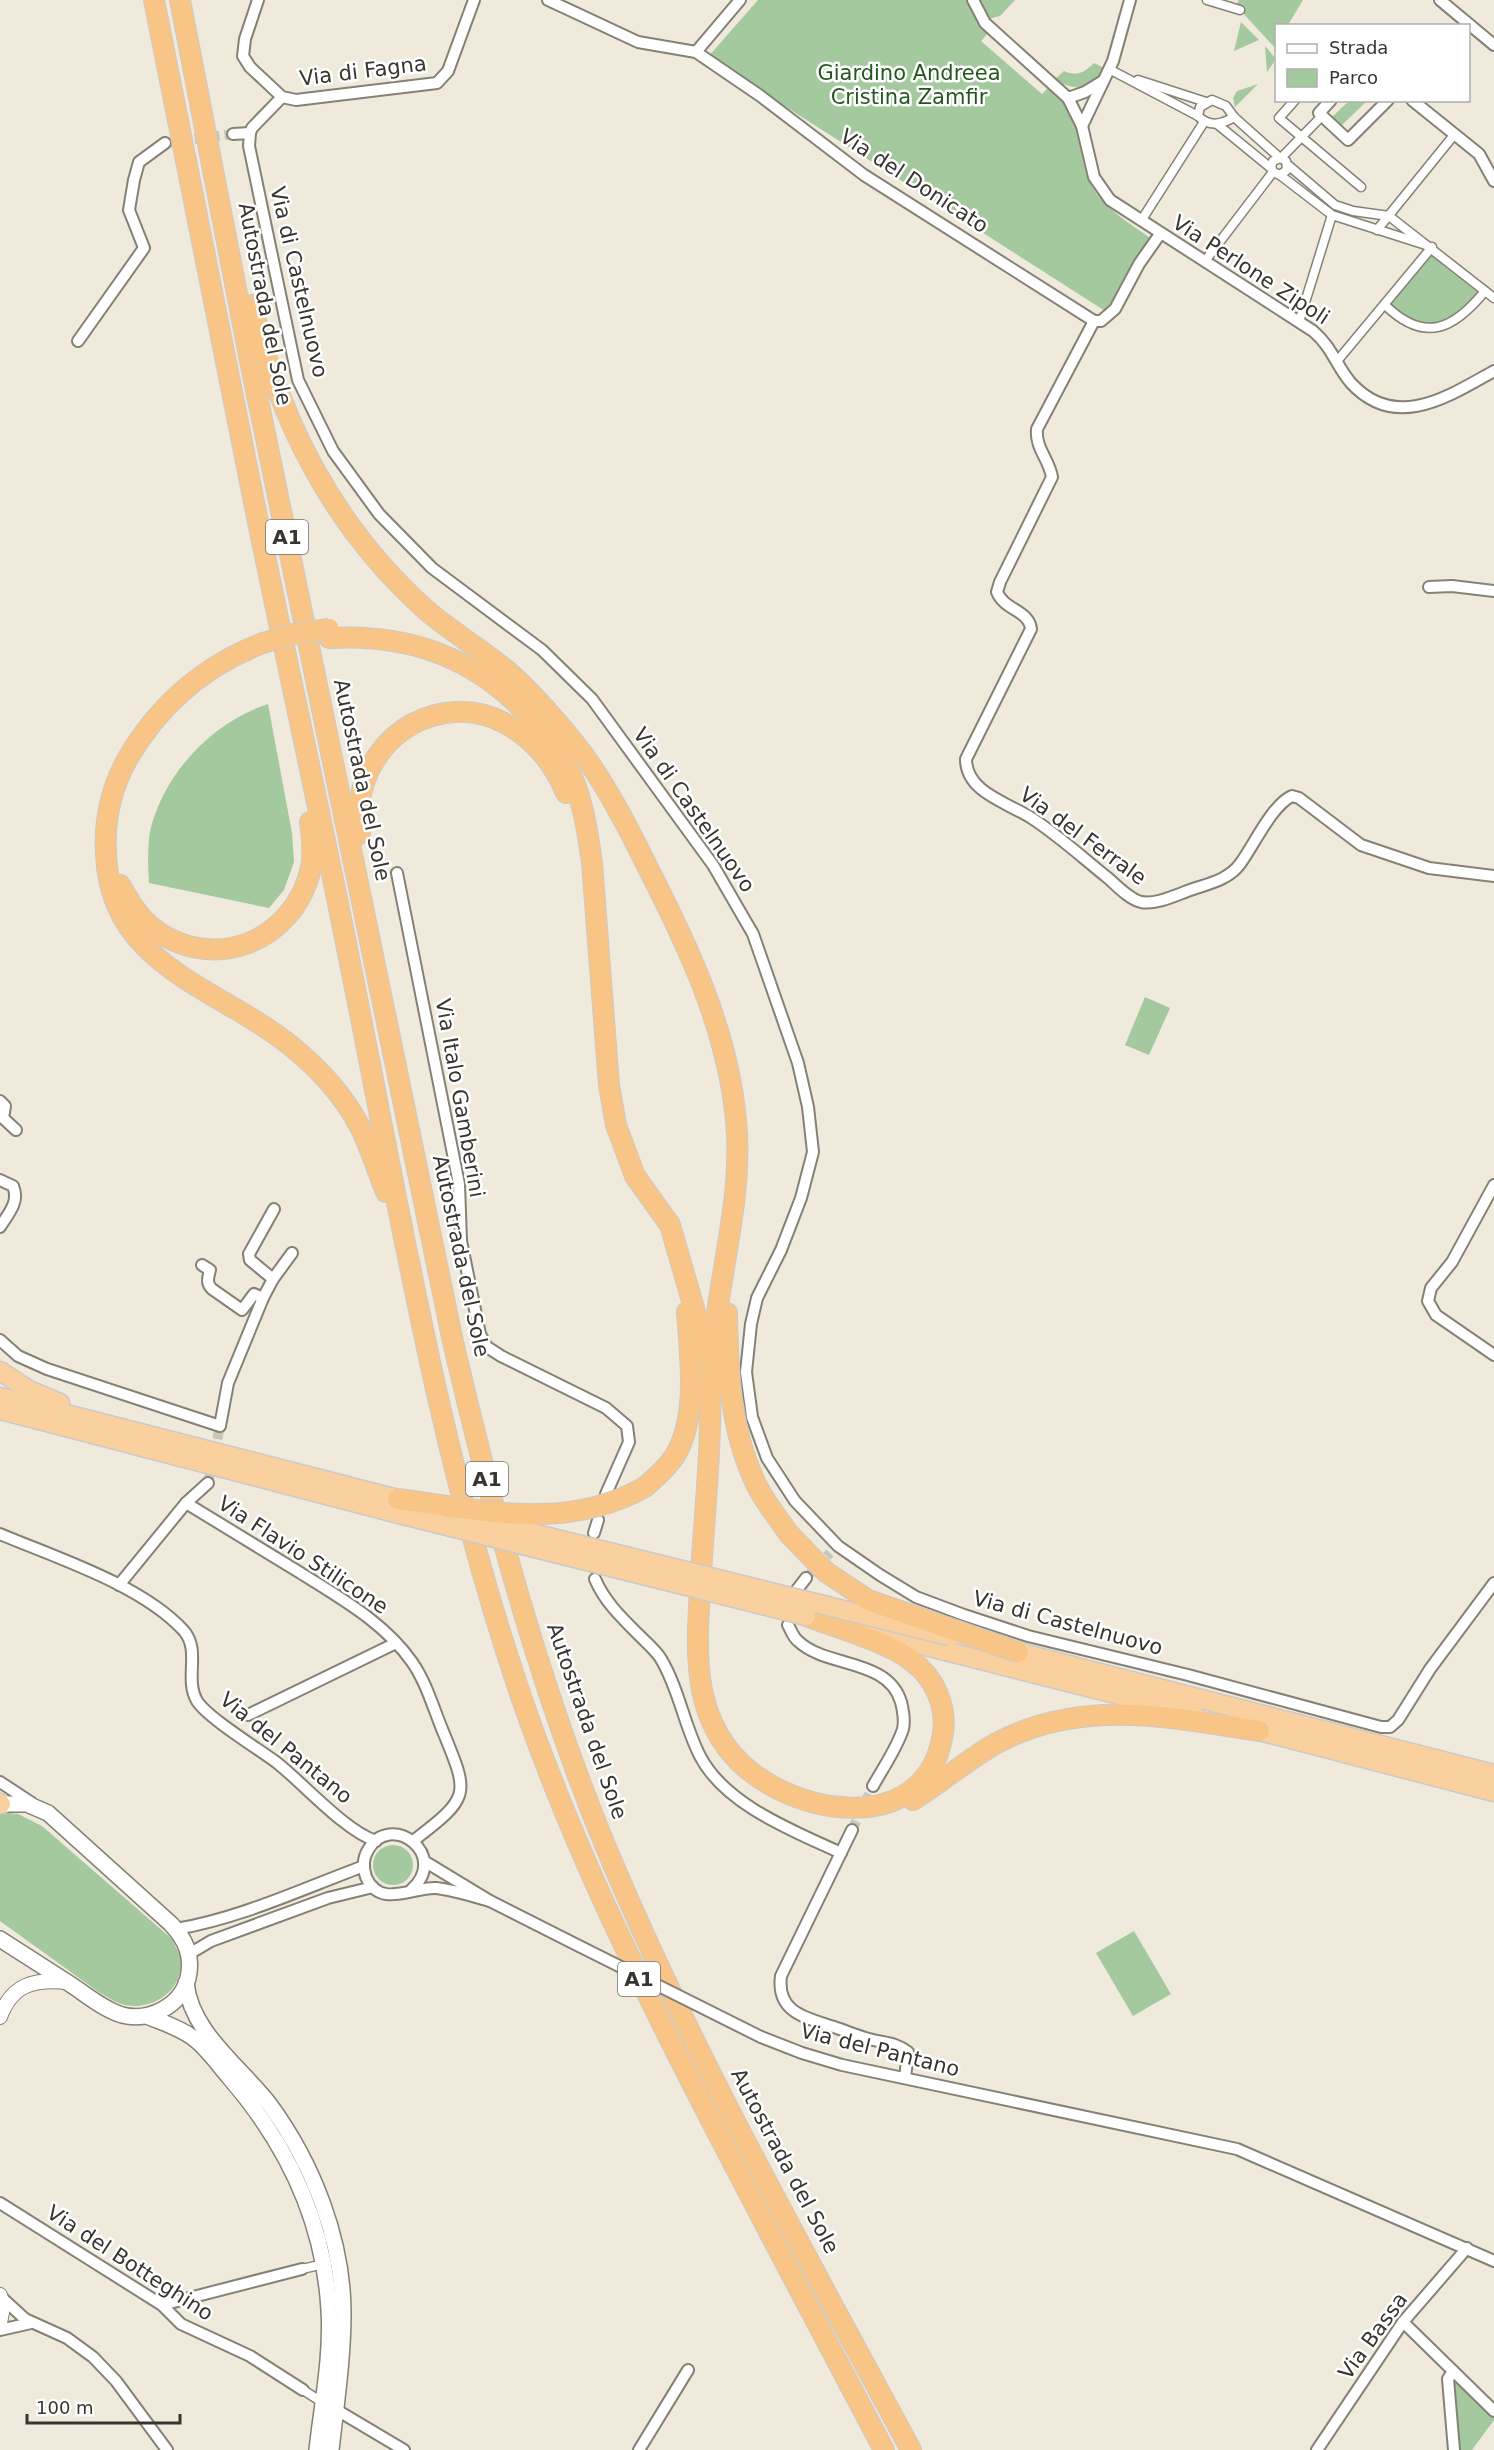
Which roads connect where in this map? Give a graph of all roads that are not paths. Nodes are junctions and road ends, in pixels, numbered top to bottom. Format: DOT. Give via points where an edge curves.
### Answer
graph roads {
  1 [pos="154,0"];
  2 [pos="180,0"];
  3 [pos="258,0"];
  4 [pos="474,0"];
  5 [pos="548,0"];
  6 [pos="740,0"];
  7 [pos="973,0"];
  8 [pos="1130,0"];
  9 [pos="1207,0"];
  10 [pos="1440,0"];
  11 [pos="1240,10"];
  12 [pos="1469,24"];
  13 [pos="1470,25"];
  14 [pos="1494,45"];
  15 [pos="696,52"];
  16 [pos="1114,71"];
  17 [pos="1104,81"];
  18 [pos="282,97"];
  19 [pos="1068,98"];
  20 [pos="1206,102"];
  21 [pos="1293,102"];
  22 [pos="1329,102"];
  23 [pos="1386,102"];
  24 [pos="1414,102"];
  25 [pos="1322,116"];
  26 [pos="1234,117"];
  27 [pos="1201,119"];
  28 [pos="1217,124"];
  29 [pos="1082,126"];
  30 [pos="250,133"];
  31 [pos="233,134"];
  32 [pos="1454,135"];
  33 [pos="1301,138"];
  34 [pos="165,143"];
  35 [pos="1280,158"];
  36 [pos="1288,165"];
  37 [pos="1275,172"];
  38 [pos="1494,182"];
  39 [pos="1361,187"];
  40 [pos="218,188"];
  41 [pos="1332,215"];
  42 [pos="1389,216"];
  43 [pos="1141,221"];
  44 [pos="1377,230"];
  45 [pos="1160,234"];
  46 [pos="1432,247"];
  47 [pos="1204,261"];
  48 [pos="1485,291"];
  49 [pos="1494,298"];
  50 [pos="1385,305"];
  51 [pos="1094,321"];
  52 [pos="1299,322"];
  53 [pos="78,340"];
  54 [pos="1338,360"];
  55 [pos="1494,371"];
  56 [pos="1429,588"];
  57 [pos="1494,591"];
  58 [pos="329,633"];
  59 [pos="264,648"];
  60 [pos="526,690"];
  61 [pos="305,748"];
  62 [pos="592,863"];
  63 [pos="397,873"];
  64 [pos="1494,876"];
  65 [pos="360,885"];
  66 [pos="0,1101"];
  67 [pos="16,1130"];
  68 [pos="0,1180"];
  69 [pos="1494,1185"];
  70 [pos="274,1209"];
  71 [pos="0,1227"];
  72 [pos="404,1233"];
  73 [pos="726,1250"];
  74 [pos="292,1253"];
  75 [pos="202,1265"];
  76 [pos="683,1270"];
  77 [pos="273,1280"];
  78 [pos="263,1298"];
  79 [pos="0,1340"];
  80 [pos="1494,1355"];
  81 [pos="0,1371"];
  82 [pos="0,1397"];
  83 [pos="0,1410"];
  84 [pos="97,1422"];
  85 [pos="208,1483"];
  86 [pos="606,1494"];
  87 [pos="186,1503"];
  88 [pos="399,1506"];
  89 [pos="598,1520"];
  90 [pos="594,1533"];
  91 [pos="0,1534"];
  92 [pos="595,1578"];
  93 [pos="806,1578"];
  94 [pos="1494,1583"];
  95 [pos="119,1585"];
  96 [pos="796,1591"];
  97 [pos="806,1616"];
  98 [pos="788,1625"];
  99 [pos="396,1643"];
  100 [pos="1018,1652"];
  101 [pos="248,1714"];
  102 [pos="1259,1731"];
  103 [pos="1494,1774"];
  104 [pos="0,1782"];
  105 [pos="873,1786"];
  106 [pos="1494,1792"];
  107 [pos="0,1804"];
  108 [pos="40,1808"];
  109 [pos="852,1830"];
  110 [pos="376,1840"];
  111 [pos="413,1841"];
  112 [pos="841,1853"];
  113 [pos="424,1861"];
  114 [pos="364,1866"];
  115 [pos="373,1887"];
  116 [pos="411,1890"];
  117 [pos="490,1901"];
  118 [pos="176,1929"];
  119 [pos="0,1940"];
  120 [pos="189,1954"];
  121 [pos="67,1982"];
  122 [pos="186,1983"];
  123 [pos="147,2016"];
  124 [pos="0,2018"];
  125 [pos="905,2078"];
  126 [pos="0,2203"];
  127 [pos="5,2209"];
  128 [pos="1467,2248"];
  129 [pos="1494,2261"];
  130 [pos="324,2264"];
  131 [pos="302,2269"];
  132 [pos="1,2296"];
  133 [pos="162,2305"];
  134 [pos="1403,2322"];
  135 [pos="31,2323"];
  136 [pos="0,2324"];
  137 [pos="0,2330"];
  138 [pos="688,2370"];
  139 [pos="1453,2371"];
  140 [pos="303,2390"];
  141 [pos="329,2405"];
  142 [pos="1494,2411"];
  143 [pos="167,2450"];
  144 [pos="317,2450"];
  145 [pos="331,2450"];
  146 [pos="404,2450"];
  147 [pos="639,2450"];
  148 [pos="884,2450"];
  149 [pos="911,2450"];
  150 [pos="1317,2450"];
  151 [pos="1454,2450"];
  1 -- 61 [label="highway, A1"];
  2 -- 40 [label="highway, Autostrada del Sole / A1"];
  3 -- 18 [label="street, Via di Fagna" via="243,56"];
  4 -- 18 [label="street, Via di Fagna" via="448,71 437,83 296,100"];
  5 -- 15 [label="street, Via del Donicato" via="638,42"];
  6 -- 15 [label="street"];
  7 -- 19 [label="street" via="986,23"];
  8 -- 16 [label="street"];
  9 -- 11 [label="street"];
  10 -- 12 [label="street"];
  13 -- 14 [label="street"];
  15 -- 51 [label="street, Via del Donicato" via="864,175"];
  16 -- 17 [label="street"];
  16 -- 20 [label="street"];
  16 -- 27 [label="street"];
  17 -- 19 [label="street"];
  17 -- 29 [label="street"];
  18 -- 30 [label="street"];
  19 -- 29 [label="street, Via Perlone Zipoli"];
  20 -- 26 [label="street" via="1220,102"];
  20 -- 27 [label="street" via="1200,107"];
  21 -- 33 [label="street" via="1279,118"];
  22 -- 25 [label="street" via="1319,113"];
  23 -- 25 [label="street" via="1348,140"];
  24 -- 32 [label="street"];
  25 -- 33 [label="street"];
  26 -- 28 [label="street"];
  26 -- 35 [label="street"];
  27 -- 28 [label="street"];
  27 -- 43 [label="street"];
  28 -- 37 [label="street"];
  29 -- 43 [label="street, Via Perlone Zipoli" via="1099,188"];
  30 -- 31 [label="street"];
  30 -- 94 [label="street, Via di Castelnuovo" via="249,146 298,380 333,451 379,514 432,568 542,650 592,699 713,865 753,934 798,1063 813,1152 801,1198 758,1298 746,1372 752,1417 767,1458 834,1549 916,1596 964,1616 1381,1727 1390,1727 1398,1720 1430,1669"];
  32 -- 38 [label="street" via="1479,154"];
  32 -- 42 [label="street"];
  33 -- 35 [label="street"];
  33 -- 39 [label="street"];
  34 -- 53 [label="street" via="139,162 134,180 129,210 144,248"];
  35 -- 36 [label="street"];
  35 -- 37 [label="street" via="1273,161"];
  36 -- 37 [label="street" via="1286,173"];
  36 -- 42 [label="street" via="1335,205"];
  37 -- 41 [label="street"];
  37 -- 47 [label="street"];
  40 -- 60 [label="highway" via="233,220 268,365 286,415 312,468 346,519 391,574 426,609 504,667"];
  40 -- 65 [label="highway, Autostrada del Sole / A1" via="251,366"];
  41 -- 44 [label="street"];
  41 -- 52 [label="street"];
  42 -- 44 [label="street"];
  42 -- 46 [label="street"];
  43 -- 45 [label="street, Via Perlone Zipoli"];
  44 -- 46 [label="street"];
  45 -- 47 [label="street, Via Perlone Zipoli"];
  45 -- 51 [label="street" via="1115,309 1101,321"];
  46 -- 48 [label="street"];
  46 -- 50 [label="street"];
  47 -- 52 [label="street, Via Perlone Zipoli"];
  48 -- 49 [label="street"];
  48 -- 50 [label="street" via="1459,319 1446,326 1428,328 1411,323"];
  50 -- 54 [label="street"];
  51 -- 64 [label="street, Via del Ferrale" via="1037,429 1036,439 1052,477 997,592 1005,605 1030,621 1031,629 966,759 971,779 980,789 1034,819 1142,902 1156,901 1229,875 1277,809 1292,796 1361,845 1429,868"];
  52 -- 54 [label="street, Via Perlone Zipoli" via="1322,338"];
  54 -- 55 [label="street, Via Perlone Zipoli" via="1348,379 1362,392 1380,402 1407,408 1440,401"];
  56 -- 57 [label="street" via="1452,586"];
  58 -- 59 [label="highway"];
  58 -- 60 [label="highway" via="374,628 426,638 474,658"];
  58 -- 62 [label="highway" via="378,637 424,647 483,675 505,692 560,754 572,778 587,828"];
  59 -- 61 [label="highway" via="187,699 144,750 120,797 113,856 119,883 131,905 149,924 188,946 229,948 264,937 291,913 303,891 312,859 313,841 297,761"];
  59 -- 72 [label="highway" via="244,650 202,675 169,704 138,741 124,765 109,806 106,871 128,927 153,956 291,1046 325,1078 358,1124"];
  60 -- 73 [label="highway" via="586,758 632,835 708,1000 730,1071 737,1127 736,1195"];
  61 -- 72 [label="highway, A1"];
  62 -- 65 [label="highway" via="563,787 541,752 517,729 495,718 454,712 418,721 398,732 372,762 357,816 367,872"];
  62 -- 76 [label="highway" via="609,1085 616,1125 635,1176 670,1225"];
  63 -- 86 [label="street, Via Italo Gamberini" via="459,1184 461,1241 480,1334 487,1347 501,1356 606,1408 627,1426 629,1442"];
  65 -- 149 [label="highway, Autostrada del Sole / A1" via="474,1432 550,1698 604,1843 691,2036"];
  66 -- 67 [label="street" via="5,1107 3,1118"];
  68 -- 71 [label="street" via="13,1186 16,1198"];
  69 -- 80 [label="street" via="1452,1262 1431,1288 1428,1301 1436,1316"];
  70 -- 77 [label="street" via="249,1254 250,1260"];
  72 -- 148 [label="highway, A1" via="483,1578 525,1708 583,1858 652,2005"];
  73 -- 97 [label="highway" via="714,1332 698,1626 701,1690 710,1719 730,1752 766,1783 806,1802 852,1808 891,1801 911,1791 925,1777 941,1745 945,1723 936,1688 918,1665 900,1652"];
  73 -- 100 [label="highway, bridge" via="730,1394 740,1443 756,1485 789,1534 826,1572 868,1600"];
  74 -- 77 [label="street"];
  75 -- 78 [label="street" via="210,1270 208,1285 242,1310 254,1294"];
  76 -- 88 [label="highway, bridge" via="690,1351 689,1415 675,1457 645,1487 607,1506 545,1516"];
  76 -- 102 [label="highway" via="703,1339 706,1368 693,1663 705,1721 726,1755 748,1776 783,1799 804,1807 865,1813 912,1801 996,1744 1055,1722 1098,1714 1134,1713"];
  77 -- 78 [label="street"];
  78 -- 79 [label="street" via="228,1383 220,1426 47,1369 18,1356"];
  81 -- 84 [label="highway" via="29,1390"];
  82 -- 84 [label="highway"];
  83 -- 88 [label="highway"];
  84 -- 88 [label="highway"];
  85 -- 87 [label="street"];
  87 -- 95 [label="street"];
  87 -- 99 [label="street, Via Flavio Stilicone" via="353,1606"];
  88 -- 97 [label="highway, bridge"];
  88 -- 100 [label="highway, bridge"];
  89 -- 90 [label="street"];
  91 -- 95 [label="street, Via del Pantano"];
  92 -- 112 [label="street" via="603,1596 661,1658 701,1759 729,1792 762,1815"];
  93 -- 96 [label="street"];
  95 -- 110 [label="street, Via del Pantano" via="165,1614 185,1632 192,1646 192,1684 197,1700 210,1714 278,1764 352,1827"];
  97 -- 102 [label="highway"];
  98 -- 105 [label="street" via="796,1640 808,1648 874,1672 892,1684 899,1696 903,1728"];
  99 -- 101 [label="street, Via Flavio Stilicone"];
  99 -- 111 [label="street, Via Flavio Stilicone" via="423,1682 462,1788 457,1803"];
  100 -- 103 [label="highway"];
  102 -- 106 [label="highway"];
  104 -- 108 [label="street"];
  107 -- 108 [label="main road"];
  108 -- 118 [label="main road" via="62,1823"];
  109 -- 112 [label="street"];
  110 -- 111 [label="street" via="394,1834"];
  110 -- 114 [label="street" via="366,1854"];
  111 -- 113 [label="street, Via del Pantano"];
  112 -- 125 [label="street" via="779,1986 789,2008 800,2016 870,2040 899,2045 908,2052"];
  113 -- 116 [label="street" via="423,1875"];
  113 -- 117 [label="street, Via del Pantano"];
  114 -- 115 [label="street"];
  114 -- 118 [label="street" via="256,1907"];
  115 -- 116 [label="street, Via del Pantano" via="394,1895"];
  115 -- 120 [label="street, Via del Pantano" via="328,1898 211,1941"];
  116 -- 117 [label="street, Via del Pantano" via="435,1888"];
  117 -- 125 [label="street, Via del Pantano, bridge" via="761,2037 842,2065"];
  118 -- 120 [label="main road"];
  119 -- 121 [label="main road"];
  120 -- 122 [label="main road"];
  121 -- 123 [label="main road" via="112,2011"];
  121 -- 124 [label="street" via="25,1985 9,2000"];
  122 -- 123 [label="main road" via="167,2007"];
  122 -- 141 [label="main road" via="195,2014 275,2113 322,2203 338,2262 342,2303 342,2338"];
  123 -- 130 [label="main road" via="199,2043 269,2127 306,2199"];
  125 -- 128 [label="street, Via del Pantano" via="1237,2150"];
  126 -- 127 [label="street, Via del Botteghino"];
  127 -- 133 [label="street, Via del Botteghino"];
  128 -- 129 [label="street, Via del Pantano"];
  128 -- 134 [label="street, Via Bassa"];
  130 -- 131 [label="street"];
  130 -- 141 [label="main road"];
  131 -- 133 [label="street"];
  132 -- 135 [label="street"];
  132 -- 136 [label="street"];
  133 -- 140 [label="street, Via del Botteghino" via="181,2324 250,2356"];
  134 -- 139 [label="street"];
  134 -- 150 [label="street, Via Bassa"];
  135 -- 137 [label="street"];
  135 -- 143 [label="street" via="67,2338 93,2357"];
  138 -- 147 [label="street"];
  139 -- 142 [label="street"];
  139 -- 151 [label="street" via="1448,2379"];
  140 -- 141 [label="street, Via del Botteghino"];
  141 -- 144 [label="main road"];
  141 -- 145 [label="main road"];
  141 -- 146 [label="street, Via del Botteghino"];
}
